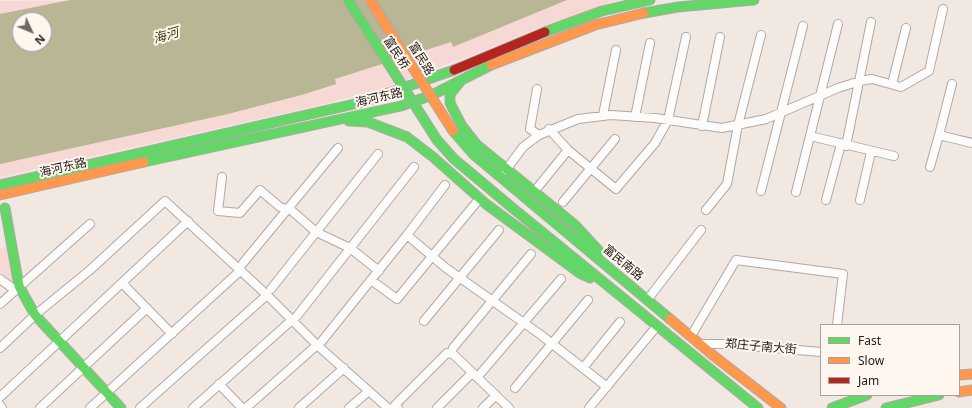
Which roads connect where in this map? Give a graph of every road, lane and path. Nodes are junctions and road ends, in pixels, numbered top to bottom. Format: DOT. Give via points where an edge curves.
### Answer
graph roads {
  1 [pos="348,0"];
  2 [pos="370,0"];
  3 [pos="650,0"];
  4 [pos="754,0"];
  5 [pos="943,9"];
  6 [pos="871,22"];
  7 [pos="838,24"];
  8 [pos="803,26"];
  9 [pos="906,28"];
  10 [pos="761,35"];
  11 [pos="686,37"];
  12 [pos="720,37"];
  13 [pos="650,43"];
  14 [pos="616,50"];
  15 [pos="466,77"];
  16 [pos="860,81"];
  17 [pos="892,84"];
  18 [pos="952,84"];
  19 [pos="537,89"];
  20 [pos="821,96"];
  21 [pos="781,113"];
  22 [pos="603,115"];
  23 [pos="635,117"];
  24 [pos="334,120"];
  25 [pos="668,120"];
  26 [pos="738,125"];
  27 [pos="702,126"];
  28 [pos="549,129"];
  29 [pos="452,131"];
  30 [pos="939,134"];
  31 [pos="539,135"];
  32 [pos="810,136"];
  33 [pos="615,139"];
  34 [pos="972,143"];
  35 [pos="844,145"];
  36 [pos="338,148"];
  37 [pos="568,150"];
  38 [pos="871,152"];
  39 [pos="378,154"];
  40 [pos="894,156"];
  41 [pos="414,167"];
  42 [pos="930,167"];
  43 [pos="591,168"];
  44 [pos="506,170"];
  45 [pos="222,177"];
  46 [pos="0,184"];
  47 [pos="445,185"];
  48 [pos="538,187"];
  49 [pos="761,191"];
  50 [pos="796,192"];
  51 [pos="0,195"];
  52 [pos="480,198"];
  53 [pos="826,200"];
  54 [pos="860,200"];
  55 [pos="563,202"];
  56 [pos="4,208"];
  57 [pos="287,209"];
  58 [pos="706,210"];
  59 [pos="188,221"];
  60 [pos="90,224"];
  61 [pos="499,230"];
  62 [pos="701,230"];
  63 [pos="316,232"];
  64 [pos="407,236"];
  65 [pos="350,248"];
  66 [pos="531,254"];
  67 [pos="433,256"];
  68 [pos="242,267"];
  69 [pos="378,271"];
  70 [pos="614,272"];
  71 [pos="460,278"];
  72 [pos="0,279"];
  73 [pos="561,279"];
  74 [pos="372,280"];
  75 [pos="122,283"];
  76 [pos="605,285"];
  77 [pos="17,288"];
  78 [pos="269,292"];
  79 [pos="648,299"];
  80 [pos="588,300"];
  81 [pos="491,301"];
  82 [pos="0,304"];
  83 [pos="147,308"];
  84 [pos="35,315"];
  85 [pos="294,318"];
  86 [pos="424,321"];
  87 [pos="620,322"];
  88 [pos="522,323"];
  89 [pos="836,324"];
  90 [pos="657,326"];
  91 [pos="172,334"];
  92 [pos="691,336"];
  93 [pos="59,341"];
  94 [pos="320,343"];
  95 [pos="552,343"];
  96 [pos="700,344"];
  97 [pos="0,348"];
  98 [pos="453,348"];
  99 [pos="820,352"];
  100 [pos="83,368"];
  101 [pos="344,368"];
  102 [pos="583,368"];
  103 [pos="477,373"];
  104 [pos="972,374"];
  105 [pos="960,375"];
  106 [pos="219,384"];
  107 [pos="607,387"];
  108 [pos="515,388"];
  109 [pos="972,390"];
  110 [pos="369,391"];
  111 [pos="960,392"];
  112 [pos="107,393"];
  113 [pos="496,395"];
  114 [pos="864,396"];
  115 [pos="935,396"];
  116 [pos="0,397"];
  117 [pos="751,404"];
  118 [pos="0,405"];
  119 [pos="2,408"];
  120 [pos="40,408"];
  121 [pos="90,408"];
  122 [pos="121,408"];
  123 [pos="140,408"];
  124 [pos="192,408"];
  125 [pos="242,408"];
  126 [pos="246,408"];
  127 [pos="299,408"];
  128 [pos="350,408"];
  129 [pos="388,408"];
  130 [pos="398,408"];
  131 [pos="437,408"];
  132 [pos="483,408"];
  133 [pos="509,408"];
  134 [pos="589,408"];
  135 [pos="758,408"];
  136 [pos="781,408"];
  137 [pos="832,408"];
  138 [pos="886,408"];
  1 -- 76 [label="main road, 富民桥, bridge" via="437,140 454,159"];
  2 -- 29 [label="main road, 富民路, bridge"];
  3 -- 46 [label="main road, 海河东路" via="594,14 449,72 363,102"];
  4 -- 15 [label="main road, 海河东路" via="678,7 628,16 554,40"];
  5 -- 17 [label="street" via="929,71 901,86"];
  6 -- 16 [label="street"];
  7 -- 20 [label="street"];
  8 -- 21 [label="street"];
  9 -- 17 [label="street"];
  10 -- 26 [label="street"];
  11 -- 25 [label="street"];
  12 -- 27 [label="street"];
  13 -- 23 [label="street"];
  14 -- 22 [label="street"];
  15 -- 24 [label="main road, 海河东路" via="432,95 401,106"];
  15 -- 44 [label="main road" via="450,94 453,112 476,144"];
  16 -- 17 [label="street" via="872,79"];
  16 -- 20 [label="street"];
  16 -- 35 [label="street"];
  18 -- 30 [label="street"];
  19 -- 31 [label="street" via="530,129"];
  20 -- 21 [label="street"];
  20 -- 32 [label="street"];
  21 -- 26 [label="street"];
  21 -- 49 [label="street"];
  22 -- 23 [label="street"];
  22 -- 28 [label="street" via="578,119"];
  23 -- 25 [label="street"];
  24 -- 51 [label="main road, 海河东路"];
  24 -- 52 [label="main road" via="368,122 407,137"];
  25 -- 27 [label="street"];
  25 -- 43 [label="street" via="655,143 616,189"];
  26 -- 27 [label="street" via="722,128"];
  26 -- 58 [label="street" via="727,184"];
  28 -- 31 [label="street"];
  28 -- 37 [label="street"];
  29 -- 70 [label="main road, 富民南路" via="473,154"];
  30 -- 34 [label="street"];
  30 -- 42 [label="street"];
  31 -- 44 [label="street" via="523,147"];
  32 -- 35 [label="street"];
  32 -- 50 [label="street"];
  33 -- 43 [label="street"];
  35 -- 38 [label="street"];
  35 -- 53 [label="street"];
  36 -- 57 [label="street"];
  37 -- 43 [label="street"];
  37 -- 48 [label="street"];
  38 -- 40 [label="street"];
  38 -- 54 [label="street"];
  39 -- 63 [label="street"];
  41 -- 65 [label="street"];
  43 -- 55 [label="street"];
  44 -- 70 [label="main road" via="575,225 598,249"];
  45 -- 57 [label="street" via="218,211 240,213 260,190 280,207"];
  47 -- 64 [label="street"];
  52 -- 67 [label="street"];
  52 -- 76 [label="main road" via="581,274"];
  56 -- 77 [label="main road"];
  57 -- 63 [label="street"];
  57 -- 68 [label="street"];
  59 -- 68 [label="street"];
  59 -- 75 [label="street"];
  59 -- 84 [label="street" via="165,201 90,270"];
  60 -- 77 [label="street"];
  61 -- 71 [label="street"];
  62 -- 79 [label="street"];
  63 -- 65 [label="street"];
  63 -- 78 [label="street"];
  64 -- 67 [label="street"];
  64 -- 69 [label="street"];
  65 -- 69 [label="street"];
  65 -- 85 [label="street"];
  66 -- 81 [label="street"];
  67 -- 71 [label="street"];
  67 -- 74 [label="street" via="397,299"];
  68 -- 78 [label="street"];
  68 -- 91 [label="street"];
  69 -- 74 [label="street"];
  70 -- 79 [label="main road, 富民南路"];
  71 -- 81 [label="street"];
  71 -- 86 [label="street"];
  72 -- 77 [label="street"];
  73 -- 88 [label="street"];
  74 -- 94 [label="street"];
  75 -- 83 [label="street"];
  75 -- 93 [label="street"];
  76 -- 90 [label="main road"];
  77 -- 82 [label="street"];
  77 -- 84 [label="main road"];
  78 -- 85 [label="street"];
  78 -- 123 [label="street"];
  79 -- 92 [label="main road, 富民南路"];
  80 -- 95 [label="street"];
  81 -- 88 [label="street"];
  81 -- 98 [label="street"];
  83 -- 91 [label="street"];
  83 -- 100 [label="street"];
  84 -- 93 [label="main road"];
  84 -- 97 [label="street"];
  85 -- 94 [label="street"];
  85 -- 106 [label="street"];
  87 -- 102 [label="street"];
  88 -- 95 [label="street"];
  88 -- 103 [label="street"];
  89 -- 92 [label="street" via="843,274 736,260"];
  90 -- 107 [label="street"];
  90 -- 117 [label="main road"];
  91 -- 112 [label="street"];
  92 -- 96 [label="main road, 富民南路"];
  93 -- 100 [label="main road"];
  93 -- 116 [label="street"];
  94 -- 101 [label="street"];
  94 -- 126 [label="street"];
  95 -- 102 [label="street"];
  95 -- 108 [label="street"];
  96 -- 99 [label="street, 郑庄子南大街"];
  96 -- 136 [label="main road, 富民南路"];
  100 -- 112 [label="main road"];
  100 -- 120 [label="street"];
  101 -- 110 [label="street"];
  101 -- 127 [label="street"];
  102 -- 107 [label="street"];
  103 -- 113 [label="street"];
  103 -- 130 [label="street" via="453,354 447,353 395,405"];
  103 -- 131 [label="street"];
  104 -- 105 [label="main road"];
  106 -- 124 [label="street"];
  106 -- 125 [label="street"];
  107 -- 134 [label="street"];
  109 -- 111 [label="main road"];
  110 -- 128 [label="street"];
  110 -- 129 [label="street"];
  112 -- 121 [label="street"];
  112 -- 122 [label="main road"];
  113 -- 132 [label="street"];
  113 -- 133 [label="street"];
  114 -- 137 [label="main road"];
  115 -- 138 [label="main road"];
  117 -- 135 [label="main road"];
  118 -- 119 [label="street"];
}
